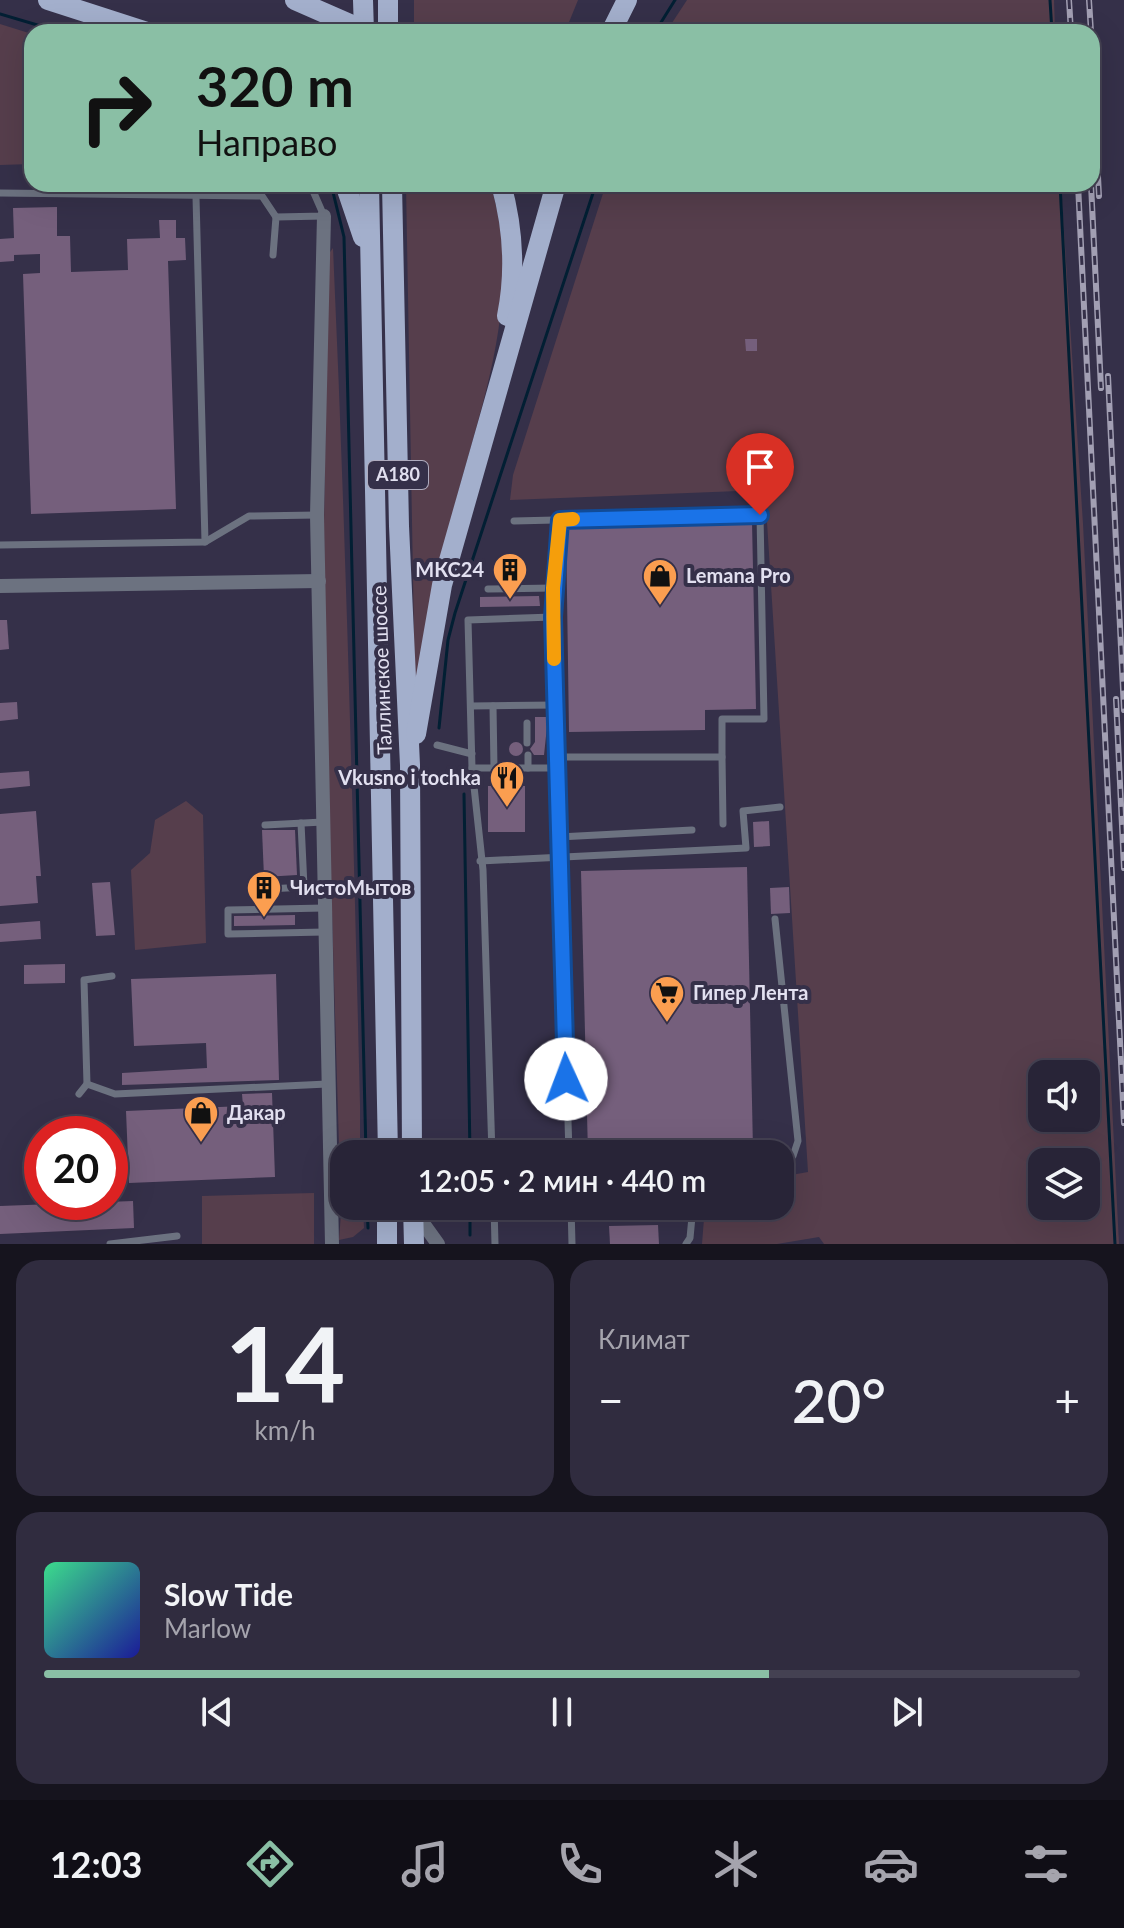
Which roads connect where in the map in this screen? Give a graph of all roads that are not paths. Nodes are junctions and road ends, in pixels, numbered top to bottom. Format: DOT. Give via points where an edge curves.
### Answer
graph roads {
  1 [pos="48,0"];
  2 [pos="295,0"];
  3 [pos="363,0"];
  4 [pos="388,0"];
  5 [pos="627,0"];
  6 [pos="122,24"];
  7 [pos="348,24"];
  8 [pos="365,24"];
  9 [pos="388,24"];
  10 [pos="615,24"];
  11 [pos="314,192"];
  12 [pos="348,192"];
  13 [pos="369,192"];
  14 [pos="392,192"];
  15 [pos="503,192"];
  16 [pos="554,192"];
  17 [pos="0,193"];
  18 [pos="196,197"];
  19 [pos="324,216"];
  20 [pos="276,217"];
  21 [pos="273,255"];
  22 [pos="371,260"];
  23 [pos="485,425"];
  24 [pos="317,515"];
  25 [pos="560,520"];
  26 [pos="514,521"];
  27 [pos="205,542"];
  28 [pos="0,545"];
  29 [pos="319,581"];
  30 [pos="0,586"];
  31 [pos="553,588"];
  32 [pos="488,589"];
  33 [pos="553,617"];
  34 [pos="555,705"];
  35 [pos="471,706"];
  36 [pos="493,706"];
  37 [pos="527,715"];
  38 [pos="527,743"];
  39 [pos="437,745"];
  40 [pos="472,754"];
  41 [pos="528,755"];
  42 [pos="557,757"];
  43 [pos="722,757"];
  44 [pos="410,765"];
  45 [pos="472,768"];
  46 [pos="494,768"];
  47 [pos="528,768"];
  48 [pos="557,768"];
  49 [pos="780,807"];
  50 [pos="323,822"];
  51 [pos="301,823"];
  52 [pos="723,824"];
  53 [pos="265,825"];
  54 [pos="692,830"];
  55 [pos="559,837"];
  56 [pos="559,860"];
  57 [pos="480,861"];
  58 [pos="324,886"];
  59 [pos="304,887"];
  60 [pos="268,889"];
  61 [pos="324,908"];
  62 [pos="775,919"];
  63 [pos="324,932"];
  64 [pos="112,976"];
  65 [pos="87,1084"];
  66 [pos="327,1084"];
  67 [pos="79,1094"];
  68 [pos="388,1140"];
  69 [pos="412,1140"];
  70 [pos="491,1140"];
  71 [pos="569,1140"];
  72 [pos="794,1153"];
  73 [pos="387,1220"];
  74 [pos="413,1220"];
  75 [pos="422,1220"];
  76 [pos="494,1220"];
  77 [pos="571,1220"];
  78 [pos="692,1220"];
  79 [pos="177,1236"];
  80 [pos="388,1241"];
  81 [pos="110,1244"];
  82 [pos="332,1244"];
  83 [pos="414,1244"];
  84 [pos="438,1244"];
  85 [pos="495,1244"];
  86 [pos="572,1244"];
  87 [pos="686,1244"];
  1 -- 6 [label="main road"];
  2 -- 7 [label="main road, bridge"];
  3 -- 8 [label="main road"];
  4 -- 9 [label="main road"];
  5 -- 10 [label="main road"];
  11 -- 19 [label="lane"];
  12 -- 22 [label="main road"];
  13 -- 22 [label="main road, Таллинское шоссе"];
  14 -- 44 [label="main road, Таллинское шоссе / A180"];
  15 -- 23 [label="main road" via="511,217 513,270"];
  16 -- 23 [label="main road"];
  17 -- 18 [label="lane"];
  18 -- 20 [label="lane" via="262,196"];
  18 -- 27 [label="lane"];
  19 -- 20 [label="lane"];
  19 -- 24 [label="street"];
  20 -- 21 [label="lane"];
  22 -- 68 [label="main road, Таллинское шоссе"];
  23 -- 44 [label="main road" via="442,585"];
  24 -- 27 [label="lane" via="249,516"];
  24 -- 29 [label="street"];
  25 -- 26 [label="lane"];
  25 -- 31 [label="lane"];
  25 -- 43 [label="lane" via="760,515 764,719 722,719"];
  27 -- 28 [label="lane"];
  29 -- 30 [label="street"];
  29 -- 50 [label="street"];
  31 -- 32 [label="lane"];
  31 -- 33 [label="lane"];
  33 -- 34 [label="lane"];
  33 -- 35 [label="lane" via="468,620"];
  34 -- 37 [label="lane"];
  34 -- 42 [label="lane"];
  35 -- 36 [label="lane"];
  35 -- 40 [label="lane"];
  36 -- 37 [label="lane"];
  36 -- 46 [label="lane"];
  37 -- 38 [label="lane"];
  39 -- 40 [label="lane"];
  40 -- 45 [label="lane"];
  41 -- 47 [label="lane"];
  42 -- 43 [label="lane"];
  42 -- 48 [label="lane"];
  43 -- 52 [label="lane"];
  44 -- 69 [label="main road, Таллинское шоссе"];
  45 -- 46 [label="lane"];
  45 -- 57 [label="lane"];
  46 -- 47 [label="lane"];
  47 -- 48 [label="lane"];
  48 -- 55 [label="lane"];
  49 -- 56 [label="lane" via="743,811 746,848 577,854"];
  50 -- 51 [label="lane"];
  50 -- 58 [label="street"];
  51 -- 53 [label="lane"];
  51 -- 59 [label="lane"];
  54 -- 55 [label="lane"];
  55 -- 56 [label="lane"];
  56 -- 57 [label="lane"];
  56 -- 71 [label="lane"];
  57 -- 70 [label="lane"];
  58 -- 59 [label="lane"];
  58 -- 61 [label="street"];
  59 -- 60 [label="lane"];
  61 -- 63 [label="street"];
  61 -- 63 [label="lane" via="228,910 228,934"];
  62 -- 72 [label="lane" via="798,1141"];
  63 -- 66 [label="street"];
  64 -- 65 [label="lane" via="84,980"];
  65 -- 66 [label="lane" via="115,1094"];
  65 -- 67 [label="lane"];
  66 -- 82 [label="street"];
  73 -- 80 [label="main road"];
  74 -- 83 [label="main road"];
  75 -- 84 [label="street"];
  76 -- 85 [label="lane"];
  77 -- 86 [label="lane"];
  78 -- 87 [label="lane"];
  79 -- 81 [label="lane"];
}
